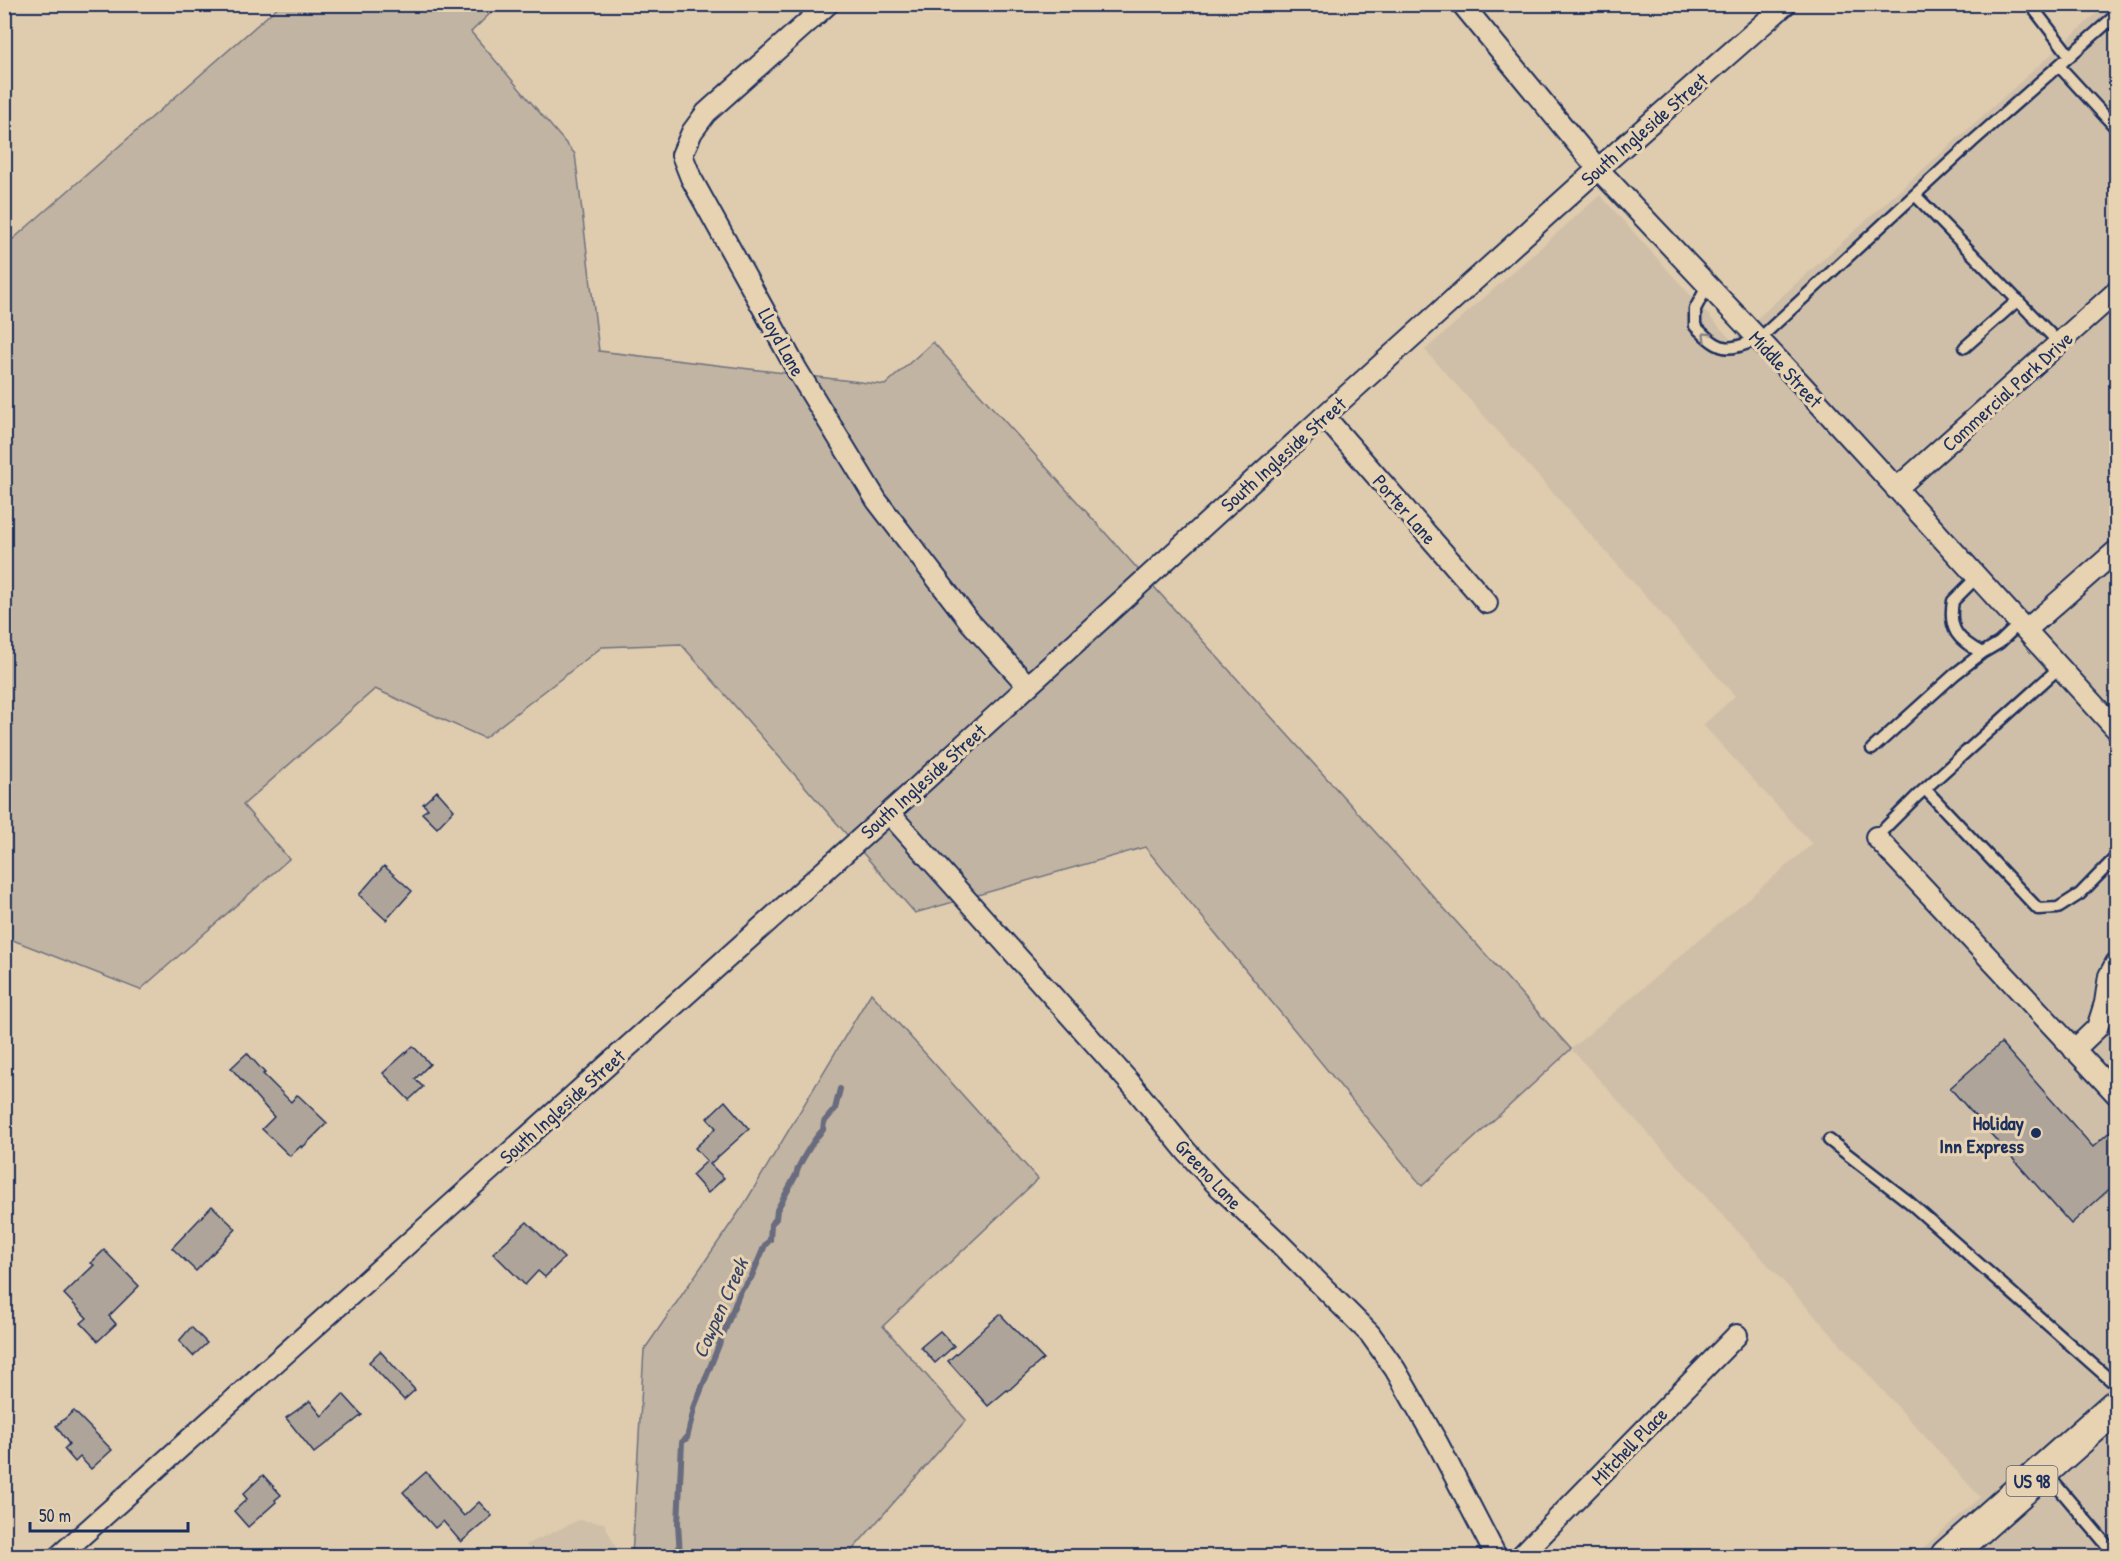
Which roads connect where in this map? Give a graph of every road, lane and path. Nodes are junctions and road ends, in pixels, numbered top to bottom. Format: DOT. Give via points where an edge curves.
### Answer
graph roads {
  1 [pos="828,4"];
  2 [pos="1462,4"];
  3 [pos="1786,4"];
  4 [pos="2030,4"];
  5 [pos="2116,15"];
  6 [pos="2070,56"];
  7 [pos="2059,66"];
  8 [pos="2116,128"];
  9 [pos="1598,169"];
  10 [pos="1915,195"];
  11 [pos="1708,285"];
  12 [pos="2116,292"];
  13 [pos="2018,300"];
  14 [pos="1759,339"];
  15 [pos="2060,344"];
  16 [pos="1965,347"];
  17 [pos="1324,416"];
  18 [pos="1896,489"];
  19 [pos="2116,551"];
  20 [pos="1978,576"];
  21 [pos="1487,603"];
  22 [pos="2023,626"];
  23 [pos="1983,653"];
  24 [pos="2061,667"];
  25 [pos="1028,687"];
  26 [pos="2116,729"];
  27 [pos="1872,749"];
  28 [pos="1925,789"];
  29 [pos="889,813"];
  30 [pos="1876,837"];
  31 [pos="2116,857"];
  32 [pos="2116,963"];
  33 [pos="2074,1050"];
  34 [pos="2116,1094"];
  35 [pos="1829,1140"];
  36 [pos="1737,1335"];
  37 [pos="2116,1385"];
  38 [pos="2116,1406"];
  39 [pos="2044,1471"];
  40 [pos="59,1557"];
  41 [pos="1496,1557"];
  42 [pos="1521,1557"];
  43 [pos="1947,1557"];
  44 [pos="2116,1557"];
  1 -- 25 [label="street, Lloyd Lane" via="706,113 682,155 797,370 877,501 970,622"];
  2 -- 9 [label="street, Middle Street"];
  3 -- 9 [label="street, South Ingleside Street"];
  4 -- 6 [label="lane"];
  5 -- 6 [label="lane"];
  6 -- 7 [label="lane"];
  7 -- 8 [label="lane"];
  7 -- 10 [label="lane"];
  9 -- 11 [label="street, Middle Street"];
  9 -- 17 [label="street, South Ingleside Street"];
  10 -- 13 [label="lane"];
  10 -- 14 [label="lane"];
  11 -- 14 [label="street, Middle Street"];
  14 -- 11 [label="lane, one-way" via="1732,349 1714,344 1695,326 1695,309"];
  12 -- 15 [label="street, Commercial Park Drive"];
  13 -- 15 [label="lane"];
  13 -- 16 [label="lane"];
  14 -- 18 [label="street, Middle Street"];
  15 -- 18 [label="street, Commercial Park Drive"];
  17 -- 21 [label="street, Porter Lane"];
  17 -- 25 [label="street, South Ingleside Street"];
  18 -- 20 [label="street, Middle Street"];
  19 -- 22 [label="street"];
  20 -- 22 [label="street, Middle Street"];
  20 -- 23 [label="lane" via="1953,601 1952,627 1964,643"];
  22 -- 23 [label="lane"];
  22 -- 24 [label="street, Middle Street"];
  23 -- 27 [label="lane"];
  24 -- 26 [label="street, Middle Street"];
  24 -- 28 [label="lane"];
  25 -- 29 [label="street, South Ingleside Street"];
  28 -- 30 [label="lane"];
  28 -- 31 [label="lane" via="2038,909 2058,908 2080,894"];
  29 -- 40 [label="street, South Ingleside Street"];
  29 -- 41 [label="street, Greeno Lane" via="1132,1084 1208,1175 1370,1334 1438,1444"];
  30 -- 33 [label="street"];
  32 -- 33 [label="street" via="2109,976 2097,1028"];
  33 -- 34 [label="street"];
  35 -- 37 [label="lane" via="1909,1202"];
  36 -- 42 [label="street, Mitchell Place"];
  38 -- 39 [label="main road, US 98"];
  39 -- 43 [label="main road, US 98"];
  39 -- 44 [label="lane"];
}
